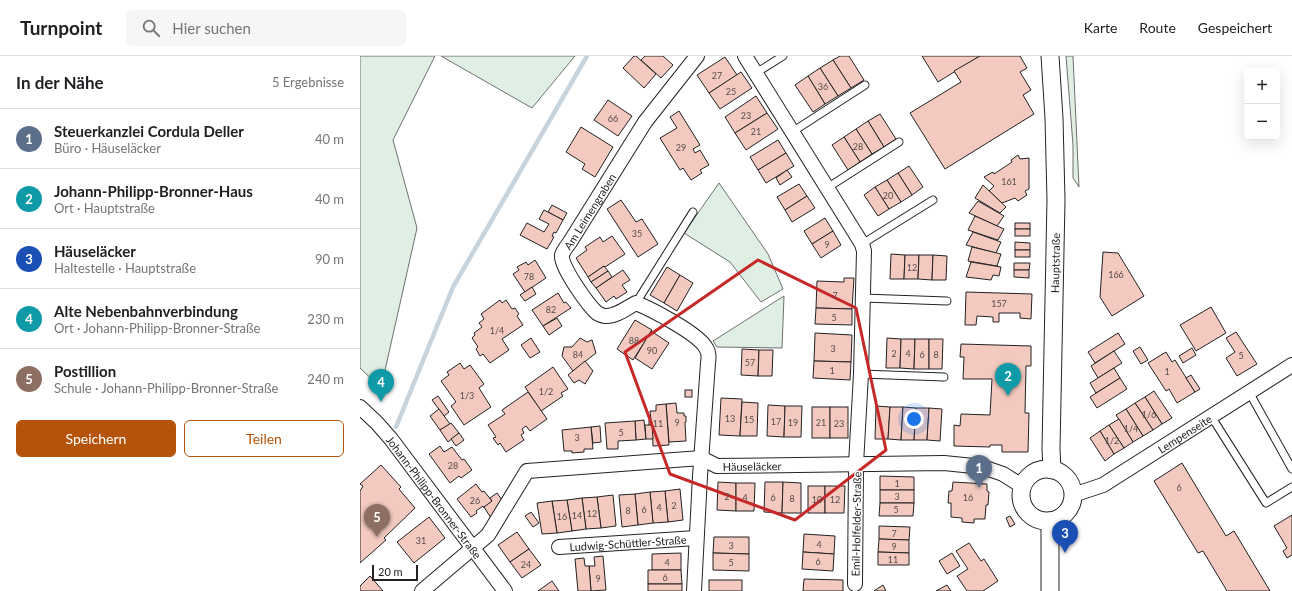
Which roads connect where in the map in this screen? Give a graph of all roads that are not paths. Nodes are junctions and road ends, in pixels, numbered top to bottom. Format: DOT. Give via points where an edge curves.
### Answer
graph roads {
  1 [pos="697,56"];
  2 [pos="745,56"];
  3 [pos="783,56"];
  4 [pos="1050,56"];
  5 [pos="756,73"];
  6 [pos="866,85"];
  7 [pos="792,132"];
  8 [pos="899,142"];
  9 [pos="827,188"];
  10 [pos="933,200"];
  11 [pos="693,212"];
  12 [pos="862,244"];
  13 [pos="863,298"];
  14 [pos="947,301"];
  15 [pos="636,303"];
  16 [pos="1292,365"];
  17 [pos="861,374"];
  18 [pos="944,377"];
  19 [pos="1249,392"];
  20 [pos="360,407"];
  21 [pos="1211,416"];
  22 [pos="701,458"];
  23 [pos="856,464"];
  24 [pos="1292,469"];
  25 [pos="1052,470"];
  26 [pos="1022,486"];
  27 [pos="1292,487"];
  28 [pos="1073,495"];
  29 [pos="1050,521"];
  30 [pos="696,538"];
  31 [pos="559,547"];
  32 [pos="473,548"];
  33 [pos="855,584"];
  34 [pos="422,591"];
  35 [pos="505,591"];
  36 [pos="694,591"];
  37 [pos="1050,591"];
  1 -- 15 [label="street, Am Leimengraben" via="645,122 562,256 566,270 597,313 612,316"];
  2 -- 5 [label="street"];
  3 -- 5 [label="lane"];
  4 -- 25 [label="street, Hauptstraße" via="1056,200"];
  5 -- 7 [label="street"];
  6 -- 7 [label="lane"];
  7 -- 9 [label="street"];
  8 -- 9 [label="lane"];
  9 -- 12 [label="street"];
  10 -- 12 [label="lane"];
  11 -- 15 [label="lane"];
  12 -- 13 [label="street"];
  13 -- 14 [label="lane"];
  13 -- 17 [label="street"];
  15 -- 22 [label="street" via="693,335 707,348 709,354"];
  16 -- 19 [label="street, Lempenseite"];
  17 -- 18 [label="lane"];
  17 -- 23 [label="street"];
  19 -- 21 [label="street, Lempenseite"];
  19 -- 24 [label="lane"];
  20 -- 32 [label="street, Johann-Philipp-Bronner-Straße" via="391,440"];
  21 -- 27 [label="lane" via="1266,502"];
  21 -- 28 [label="street, Lempenseite" via="1103,485"];
  22 -- 23 [label="street, Häuseläcker" via="717,466"];
  22 -- 30 [label="street"];
  22 -- 32 [label="street, Häuseläcker" via="527,471 488,535"];
  23 -- 26 [label="street, Häuseläcker" via="944,463 983,467 1003,474"];
  23 -- 33 [label="street, Emil-Holfelder-Straße"];
  25 -- 26 [label="street" via="1034,472"];
  25 -- 28 [label="street" via="1064,476 1072,488"];
  26 -- 29 [label="street" via="1022,504 1028,514 1038,520"];
  28 -- 29 [label="street" via="1066,512 1056,520"];
  29 -- 37 [label="street"];
  30 -- 31 [label="street, Ludwig-Schüttler-Straße"];
  30 -- 36 [label="street"];
  32 -- 34 [label="street"];
  32 -- 35 [label="street, Johann-Philipp-Bronner-Straße"];
}
